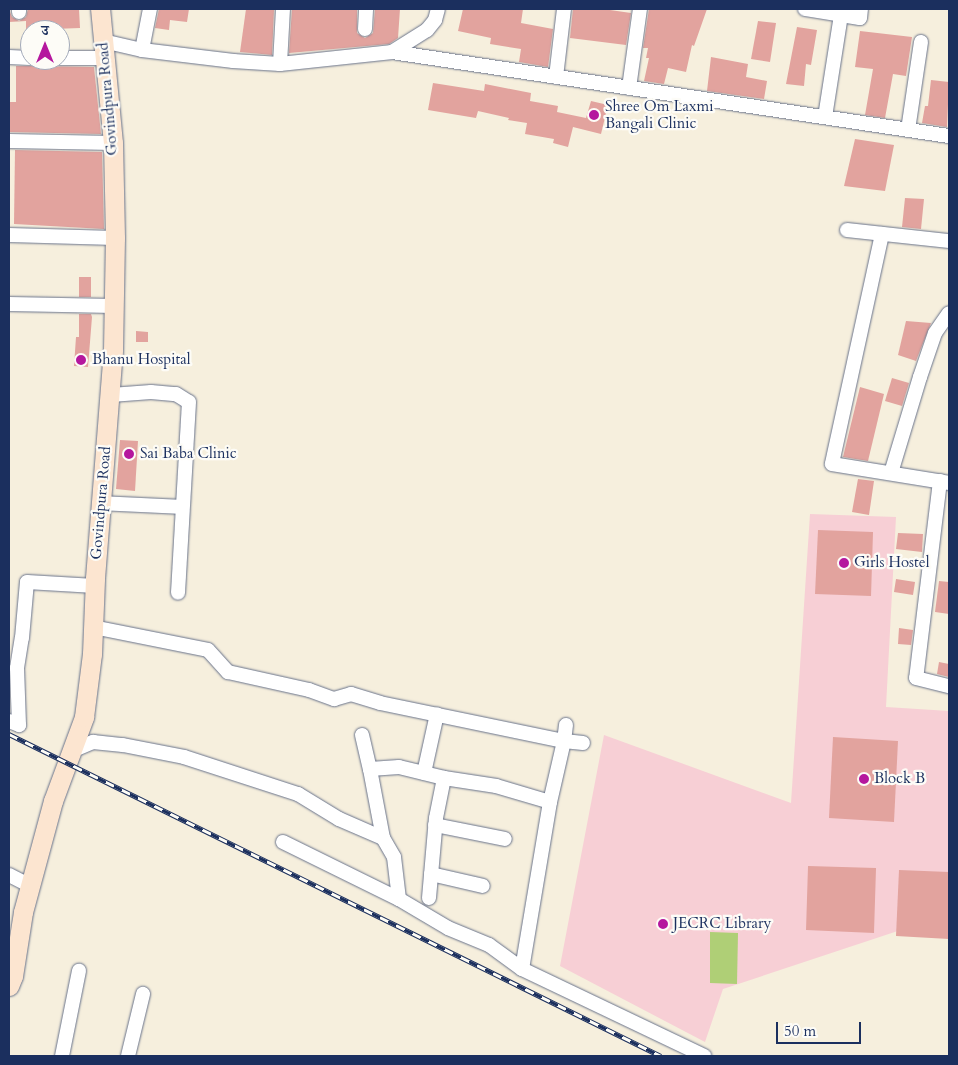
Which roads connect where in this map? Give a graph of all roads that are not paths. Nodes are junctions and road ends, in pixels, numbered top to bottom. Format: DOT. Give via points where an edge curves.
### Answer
graph roads {
  1 [pos="100,9"];
  2 [pos="150,9"];
  3 [pos="283,9"];
  4 [pos="366,9"];
  5 [pos="438,9"];
  6 [pos="564,9"];
  7 [pos="640,9"];
  8 [pos="805,9"];
  9 [pos="861,9"];
  10 [pos="841,15"];
  11 [pos="365,28"];
  12 [pos="921,42"];
  13 [pos="104,50"];
  14 [pos="142,50"];
  15 [pos="392,52"];
  16 [pos="70,56"];
  17 [pos="280,64"];
  18 [pos="556,77"];
  19 [pos="630,88"];
  20 [pos="825,117"];
  21 [pos="908,130"];
  22 [pos="949,136"];
  23 [pos="9,140"];
  24 [pos="113,143"];
  25 [pos="847,230"];
  26 [pos="882,234"];
  27 [pos="9,235"];
  28 [pos="116,238"];
  29 [pos="949,242"];
  30 [pos="9,304"];
  31 [pos="114,306"];
  32 [pos="949,313"];
  33 [pos="111,394"];
  34 [pos="891,473"];
  35 [pos="945,482"];
  36 [pos="100,503"];
  37 [pos="182,507"];
  38 [pos="94,586"];
  39 [pos="178,593"];
  40 [pos="93,627"];
  41 [pos="949,686"];
  42 [pos="437,714"];
  43 [pos="9,721"];
  44 [pos="566,725"];
  45 [pos="362,734"];
  46 [pos="564,741"];
  47 [pos="583,743"];
  48 [pos="74,750"];
  49 [pos="370,769"];
  50 [pos="424,773"];
  51 [pos="444,778"];
  52 [pos="550,802"];
  53 [pos="435,825"];
  54 [pos="383,838"];
  55 [pos="505,839"];
  56 [pos="283,842"];
  57 [pos="431,874"];
  58 [pos="9,875"];
  59 [pos="31,886"];
  60 [pos="483,886"];
  61 [pos="429,898"];
  62 [pos="399,899"];
  63 [pos="522,969"];
  64 [pos="79,971"];
  65 [pos="9,986"];
  66 [pos="143,994"];
  67 [pos="62,1056"];
  68 [pos="128,1056"];
  69 [pos="704,1056"];
  1 -- 13 [label="street, Govindpura Road"];
  2 -- 14 [label="street"];
  3 -- 17 [label="street"];
  4 -- 11 [label="street"];
  5 -- 15 [label="street" via="427,30"];
  6 -- 18 [label="street"];
  7 -- 19 [label="street"];
  8 -- 10 [label="street"];
  9 -- 10 [label="street" via="860,18"];
  10 -- 20 [label="street"];
  12 -- 21 [label="street"];
  13 -- 14 [label="street"];
  13 -- 16 [label="street"];
  13 -- 24 [label="street, Govindpura Road"];
  14 -- 17 [label="street"];
  15 -- 17 [label="street"];
  15 -- 18 [label="street"];
  18 -- 19 [label="street"];
  19 -- 20 [label="street"];
  20 -- 21 [label="street"];
  21 -- 22 [label="street"];
  23 -- 24 [label="street"];
  24 -- 28 [label="street, Govindpura Road"];
  25 -- 26 [label="street"];
  26 -- 29 [label="street"];
  26 -- 34 [label="street" via="832,464"];
  27 -- 28 [label="street"];
  28 -- 31 [label="street, Govindpura Road"];
  30 -- 31 [label="street"];
  31 -- 33 [label="street, Govindpura Road"];
  32 -- 34 [label="street" via="935,333"];
  33 -- 36 [label="street, Govindpura Road"];
  33 -- 37 [label="street" via="176,394 189,402"];
  34 -- 35 [label="street"];
  35 -- 41 [label="street" via="916,678"];
  36 -- 37 [label="street"];
  36 -- 38 [label="street, Govindpura Road"];
  37 -- 39 [label="street"];
  38 -- 40 [label="street, Govindpura Road"];
  38 -- 43 [label="street" via="27,582 17,668 19,725"];
  40 -- 42 [label="street" via="208,650 228,672 253,680 309,690 334,699 350,694"];
  40 -- 48 [label="street, Govindpura Road" via="84,717"];
  42 -- 46 [label="street"];
  42 -- 50 [label="street"];
  44 -- 46 [label="street"];
  45 -- 49 [label="street"];
  46 -- 47 [label="street"];
  46 -- 52 [label="street"];
  48 -- 54 [label="street" via="93,742 184,757 298,794 339,819"];
  48 -- 59 [label="street, Govindpura Road" via="53,800"];
  49 -- 50 [label="street" via="400,767"];
  49 -- 54 [label="street"];
  50 -- 51 [label="street"];
  51 -- 52 [label="street" via="496,786"];
  51 -- 53 [label="street"];
  52 -- 63 [label="street"];
  53 -- 55 [label="street"];
  53 -- 57 [label="street"];
  54 -- 62 [label="street" via="394,857"];
  56 -- 62 [label="street"];
  57 -- 60 [label="street"];
  57 -- 61 [label="street"];
  58 -- 59 [label="street"];
  59 -- 65 [label="street, Govindpura Road"];
  62 -- 63 [label="street" via="448,928 489,945"];
  63 -- 69 [label="street"];
  64 -- 67 [label="street"];
  66 -- 68 [label="street"];
}
